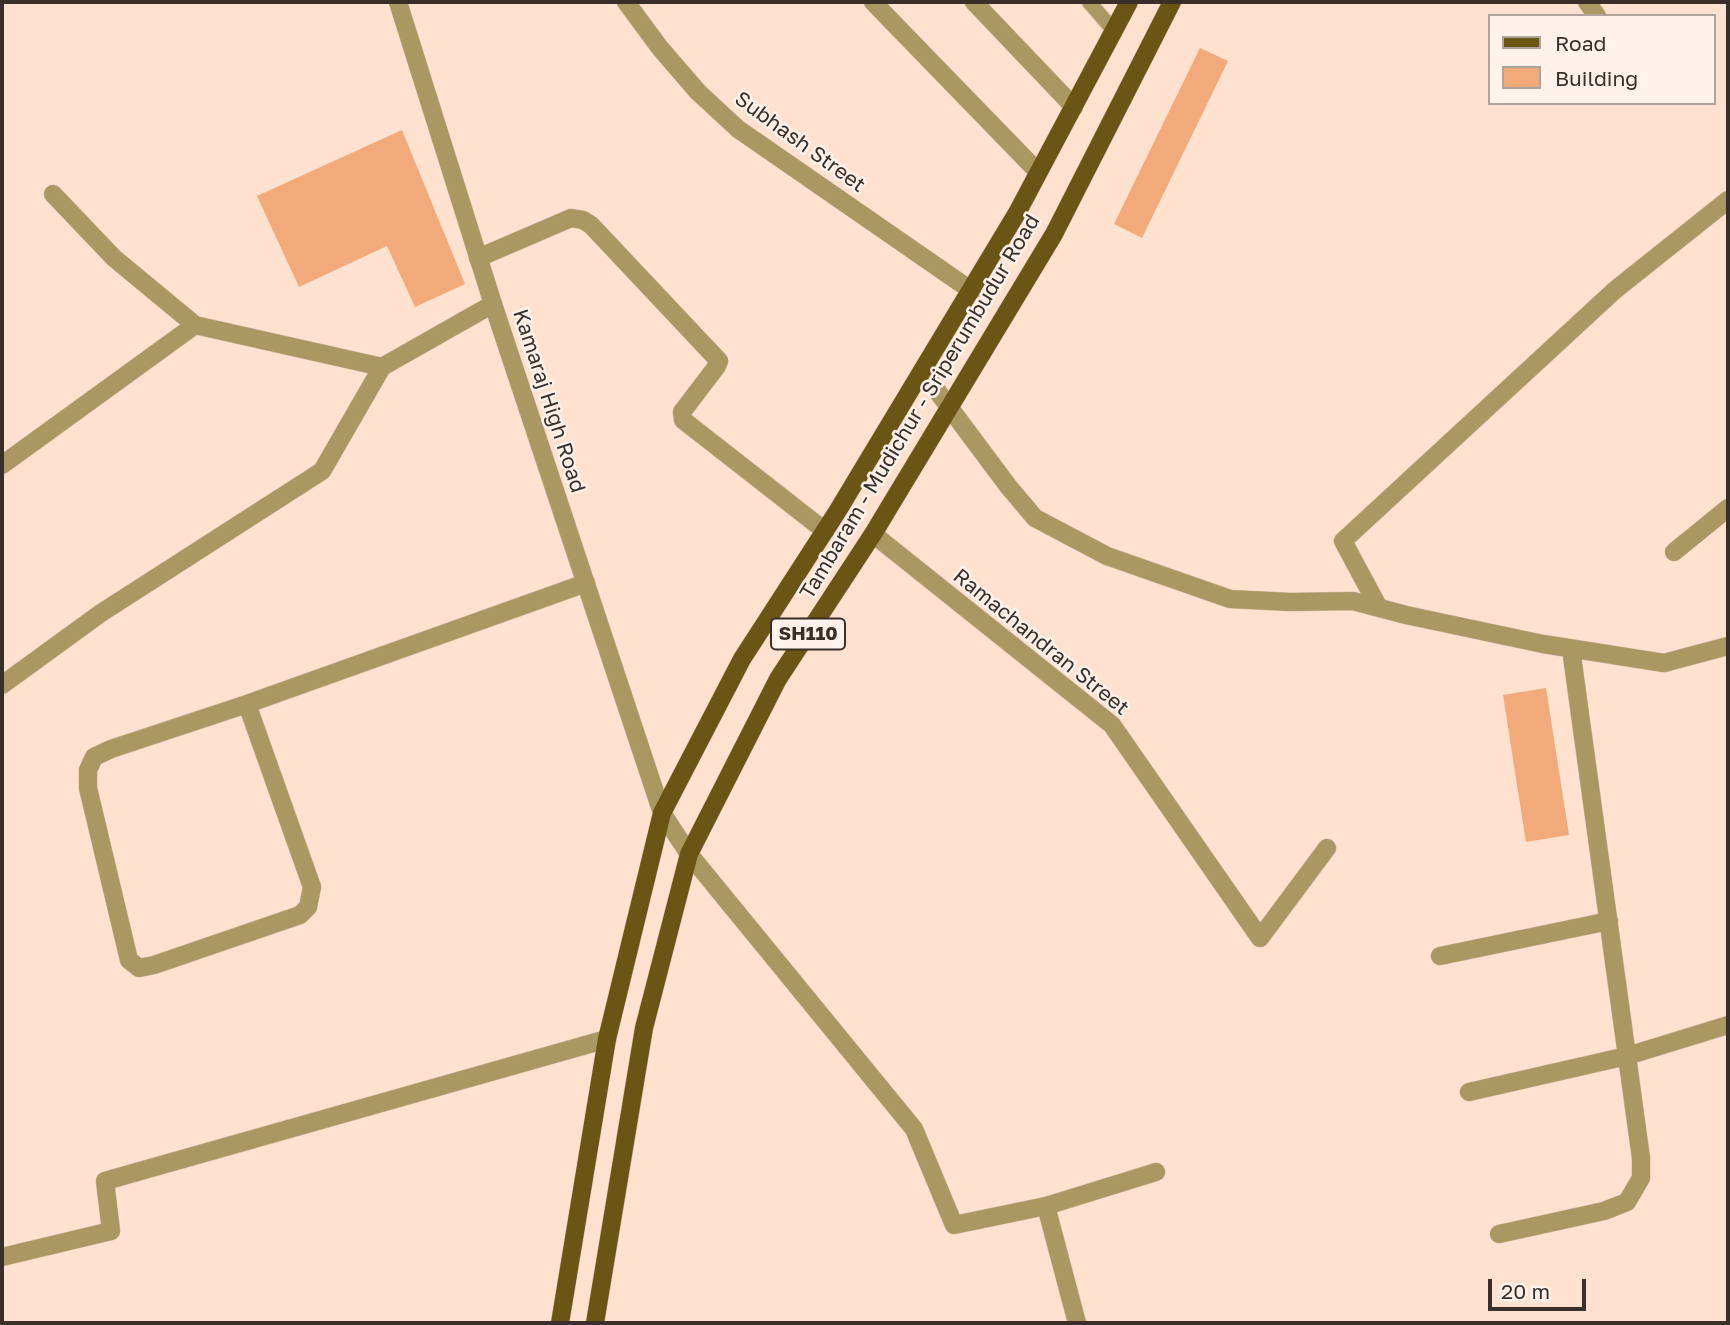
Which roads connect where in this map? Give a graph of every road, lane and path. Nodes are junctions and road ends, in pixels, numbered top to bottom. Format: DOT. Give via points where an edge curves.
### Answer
graph roads {
  1 [pos="398,2"];
  2 [pos="626,2"];
  3 [pos="873,2"];
  4 [pos="974,2"];
  5 [pos="1089,2"];
  6 [pos="1129,2"];
  7 [pos="1172,2"];
  8 [pos="1115,32"];
  9 [pos="1074,107"];
  10 [pos="1038,172"];
  11 [pos="53,194"];
  12 [pos="1728,200"];
  13 [pos="478,258"];
  14 [pos="972,291"];
  15 [pos="493,304"];
  16 [pos="195,325"];
  17 [pos="382,367"];
  18 [pos="923,372"];
  19 [pos="951,407"];
  20 [pos="2,465"];
  21 [pos="1728,508"];
  22 [pos="825,531"];
  23 [pos="873,534"];
  24 [pos="1674,552"];
  25 [pos="586,583"];
  26 [pos="1378,608"];
  27 [pos="1728,646"];
  28 [pos="1571,649"];
  29 [pos="2,685"];
  30 [pos="247,704"];
  31 [pos="662,813"];
  32 [pos="1327,848"];
  33 [pos="689,854"];
  34 [pos="1609,921"];
  35 [pos="1440,956"];
  36 [pos="1728,1025"];
  37 [pos="607,1039"];
  38 [pos="1627,1056"];
  39 [pos="1469,1092"];
  40 [pos="1156,1172"];
  41 [pos="1046,1206"];
  42 [pos="1499,1234"];
  43 [pos="2,1258"];
  44 [pos="560,1323"];
  45 [pos="595,1323"];
  46 [pos="1076,1323"];
  1 -- 13 [label="street, Kamaraj High Road"];
  2 -- 14 [label="street, Subhash Street" via="675,66 738,129"];
  3 -- 10 [label="street"];
  4 -- 9 [label="street"];
  5 -- 8 [label="lane"];
  6 -- 8 [label="main road, Tambaram - Mudichur - Sriperumbudur Road / SH110"];
  7 -- 19 [label="main road, Tambaram - Mudichur - Sriperumbudur Road / SH110" via="1054,234"];
  8 -- 9 [label="main road, Tambaram - Mudichur - Sriperumbudur Road / SH110"];
  9 -- 10 [label="main road, Tambaram - Mudichur - Sriperumbudur Road / SH110"];
  10 -- 14 [label="main road, Tambaram - Mudichur - Sriperumbudur Road / SH110"];
  11 -- 16 [label="street" via="114,258"];
  12 -- 26 [label="street" via="1615,290 1343,541"];
  13 -- 15 [label="street, Kamaraj High Road"];
  13 -- 22 [label="street" via="571,218 591,225 719,361 682,412 683,420"];
  14 -- 18 [label="main road, Tambaram - Mudichur - Sriperumbudur Road / SH110"];
  15 -- 17 [label="street"];
  15 -- 25 [label="street, Kamaraj High Road"];
  16 -- 17 [label="street"];
  16 -- 20 [label="street"];
  17 -- 29 [label="street" via="322,471 101,613"];
  18 -- 19 [label="street"];
  18 -- 22 [label="main road, Tambaram - Mudichur - Sriperumbudur Road / SH110"];
  19 -- 23 [label="main road, Tambaram - Mudichur - Sriperumbudur Road / SH110"];
  19 -- 26 [label="street" via="1035,518 1107,556 1230,599 1353,601"];
  21 -- 24 [label="street"];
  22 -- 31 [label="main road, Tambaram - Mudichur - Sriperumbudur Road / SH110" via="742,659"];
  23 -- 32 [label="street, Ramachandran Street" via="1112,725 1261,938"];
  23 -- 33 [label="main road, Tambaram - Mudichur - Sriperumbudur Road / SH110" via="778,679"];
  25 -- 30 [label="street"];
  25 -- 31 [label="street, Kamaraj High Road"];
  26 -- 28 [label="street"];
  27 -- 28 [label="street" via="1664,663"];
  28 -- 34 [label="street"];
  30 -- 30 [label="street" via="111,749 94,757 88,770 88,788 129,960 139,968 300,915 308,907 312,887"];
  31 -- 33 [label="street, Kamaraj High Road"];
  31 -- 37 [label="main road, Tambaram - Mudichur - Sriperumbudur Road / SH110"];
  33 -- 41 [label="street, Kamaraj High Road" via="914,1129 954,1225"];
  33 -- 45 [label="main road, Tambaram - Mudichur - Sriperumbudur Road / SH110" via="644,1028"];
  34 -- 35 [label="street"];
  34 -- 38 [label="street"];
  36 -- 38 [label="street"];
  37 -- 43 [label="street" via="105,1181 111,1231"];
  37 -- 44 [label="main road, Tambaram - Mudichur - Sriperumbudur Road / SH110"];
  38 -- 39 [label="street"];
  38 -- 42 [label="street" via="1641,1158 1641,1178 1627,1202"];
  40 -- 41 [label="street"];
  41 -- 46 [label="street"];
}
